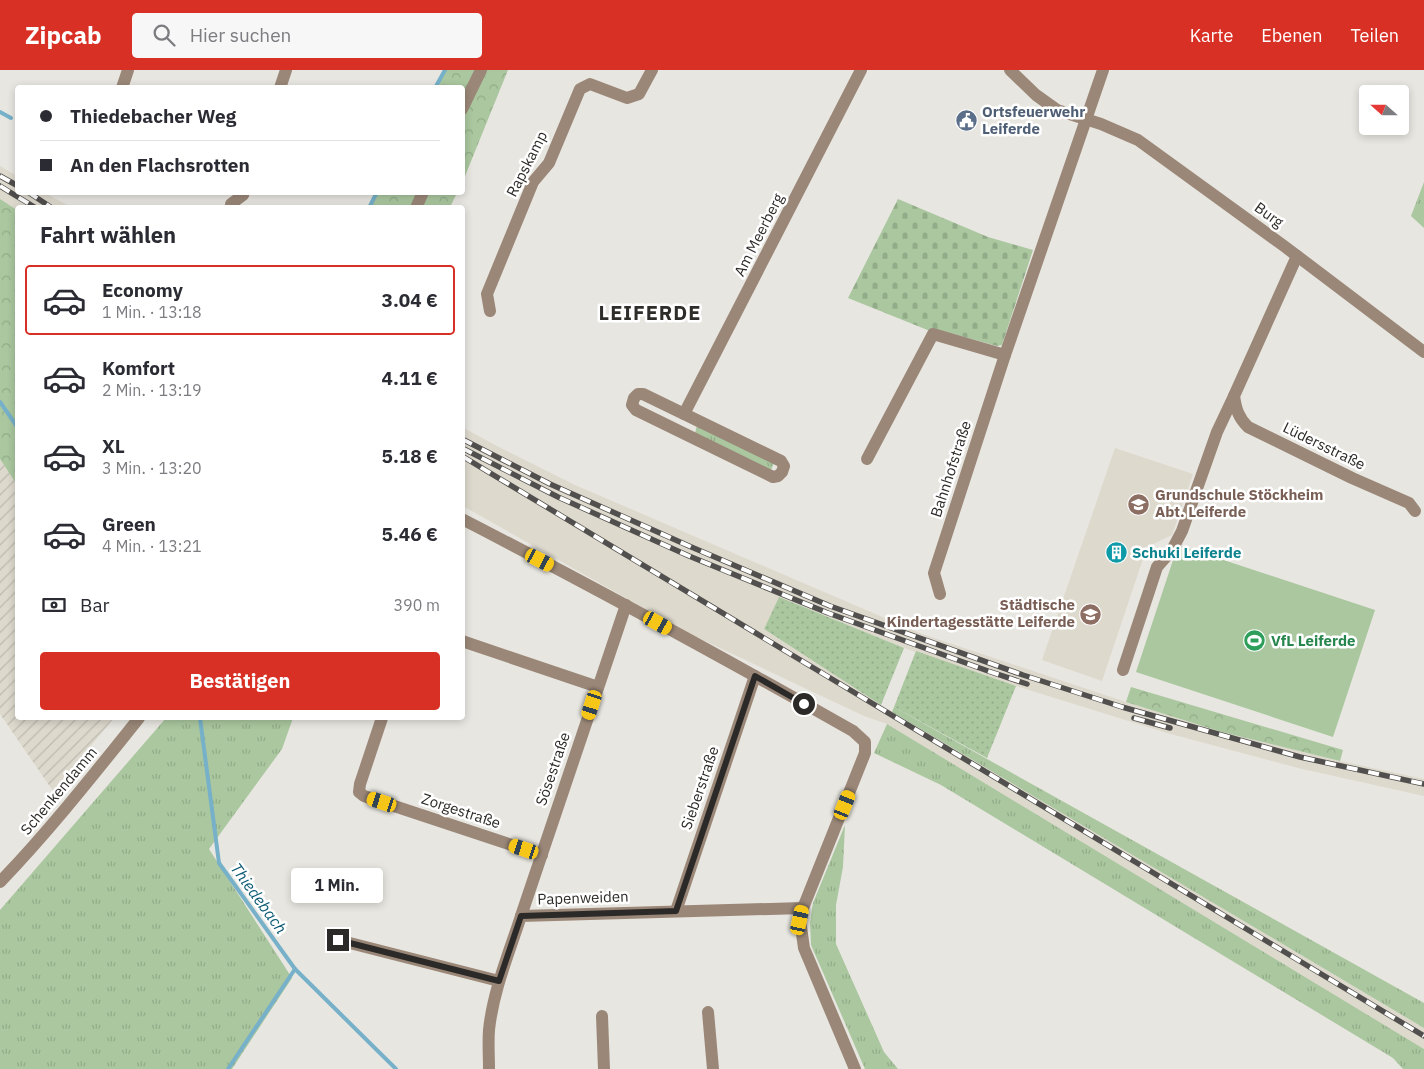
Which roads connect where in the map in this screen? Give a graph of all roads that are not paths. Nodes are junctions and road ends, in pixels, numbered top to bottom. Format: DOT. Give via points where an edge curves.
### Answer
graph roads {
  1 [pos="128,70"];
  2 [pos="286,70"];
  3 [pos="481,70"];
  4 [pos="652,70"];
  5 [pos="861,70"];
  6 [pos="1010,70"];
  7 [pos="1104,70"];
  8 [pos="123,85"];
  9 [pos="281,85"];
  10 [pos="465,103"];
  11 [pos="1086,119"];
  12 [pos="243,195"];
  13 [pos="231,204"];
  14 [pos="1296,256"];
  15 [pos="490,311"];
  16 [pos="1424,352"];
  17 [pos="1005,355"];
  18 [pos="1234,396"];
  19 [pos="684,414"];
  20 [pos="867,459"];
  21 [pos="1415,511"];
  22 [pos="465,521"];
  23 [pos="940,594"];
  24 [pos="626,605"];
  25 [pos="465,642"];
  26 [pos="1123,670"];
  27 [pos="755,676"];
  28 [pos="598,687"];
  29 [pos="137,720"];
  30 [pos="381,720"];
  31 [pos="542,855"];
  32 [pos="0,882"];
  33 [pos="803,908"];
  34 [pos="676,911"];
  35 [pos="521,916"];
  36 [pos="338,940"];
  37 [pos="499,981"];
  38 [pos="708,1012"];
  39 [pos="602,1016"];
  40 [pos="489,1069"];
  41 [pos="604,1069"];
  42 [pos="713,1069"];
  43 [pos="855,1069"];
  1 -- 8 [label="street"];
  2 -- 9 [label="street"];
  3 -- 10 [label="street"];
  4 -- 15 [label="street, Rapskamp" via="639,94 627,98 590,84 580,89 549,163 534,182 487,294"];
  5 -- 19 [label="street, Am Meerberg"];
  6 -- 11 [label="street, Burg" via="1048,105"];
  7 -- 11 [label="street, Bahnhofstraße"];
  11 -- 14 [label="street, Burg" via="1138,140"];
  11 -- 17 [label="street, Bahnhofstraße"];
  12 -- 13 [label="street"];
  14 -- 16 [label="street, Burg"];
  14 -- 18 [label="street"];
  17 -- 20 [label="street" via="933,334"];
  17 -- 23 [label="street, Bahnhofstraße" via="934,573"];
  18 -- 21 [label="street, Lüdersstraße" via="1240,419 1248,427 1410,503"];
  18 -- 26 [label="street" via="1217,432 1182,531 1172,550 1157,567"];
  19 -- 19 [label="street" via="781,461 784,466 782,472 773,477 636,410 632,405 634,398 643,394"];
  22 -- 24 [label="street"];
  24 -- 27 [label="street"];
  24 -- 28 [label="street, Sösestraße"];
  25 -- 28 [label="street"];
  27 -- 33 [label="street" via="853,731 866,745"];
  27 -- 34 [label="street, Sieberstraße"];
  28 -- 31 [label="street, Sösestraße"];
  29 -- 32 [label="street, Schenkendamm" via="50,828"];
  30 -- 31 [label="street, Zorgestraße" via="359,792"];
  31 -- 35 [label="street, Sösestraße"];
  33 -- 34 [label="street, Papenweiden"];
  33 -- 43 [label="street" via="800,920 804,948"];
  34 -- 35 [label="street, Papenweiden"];
  35 -- 37 [label="street, Papenweiden"];
  36 -- 37 [label="street"];
  37 -- 40 [label="street, Papenweiden" via="489,1031"];
  38 -- 42 [label="street"];
  39 -- 41 [label="street"];
}
